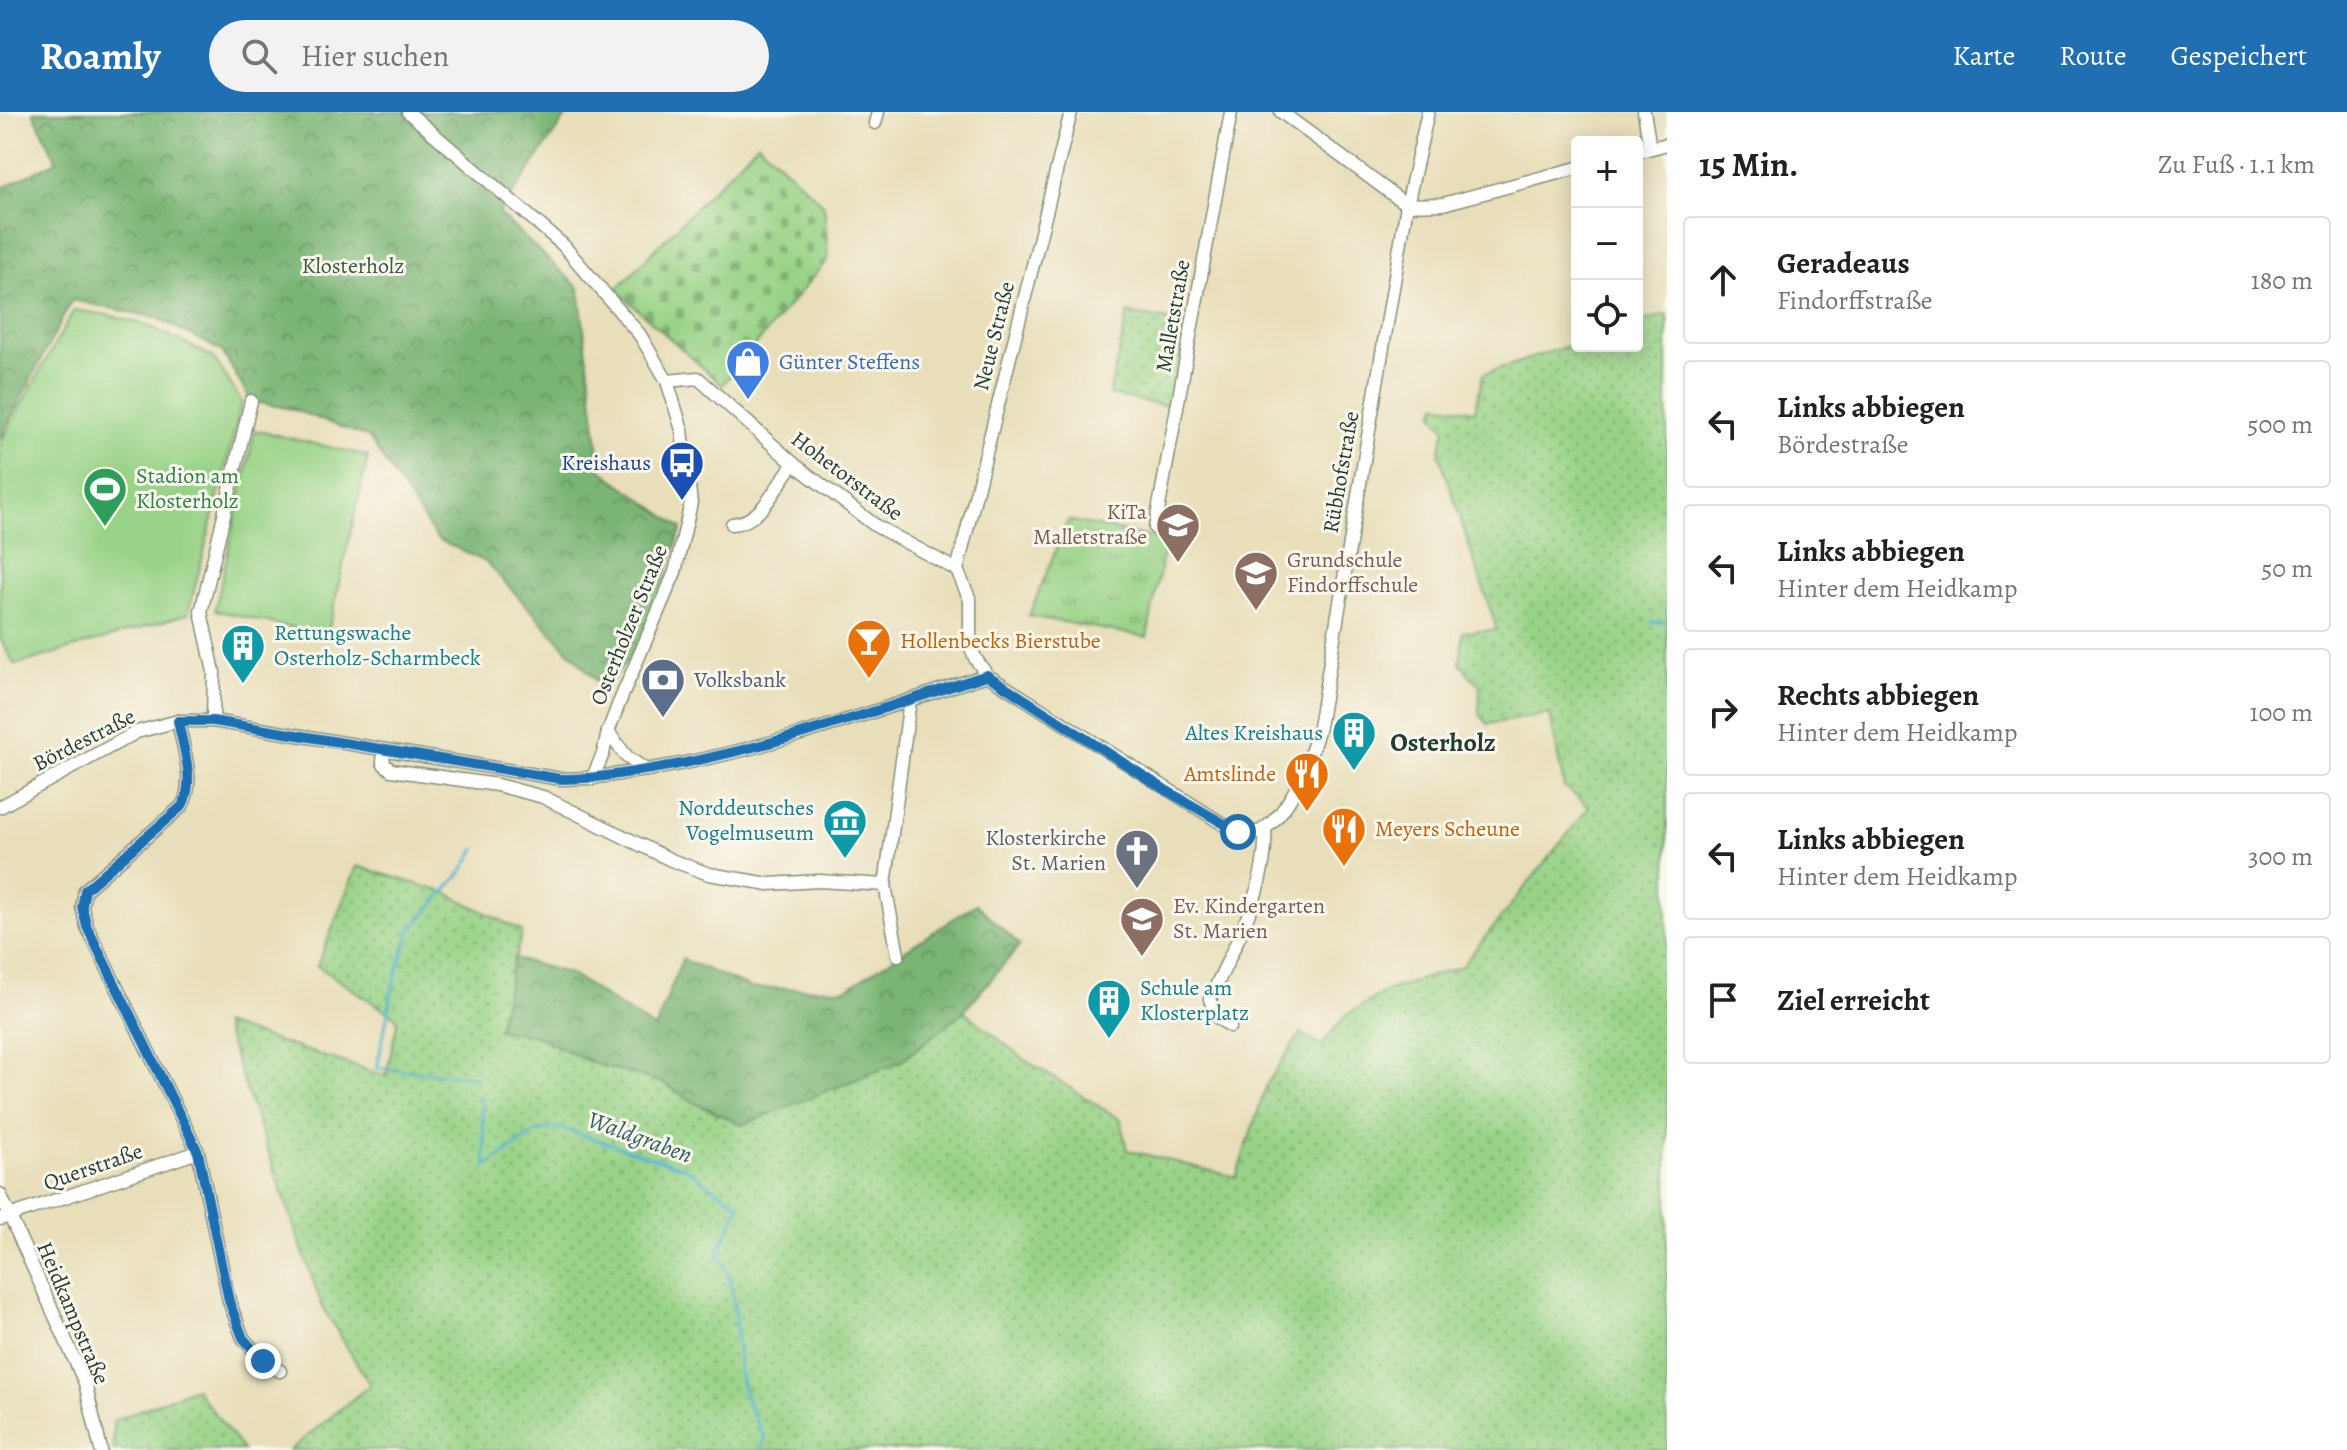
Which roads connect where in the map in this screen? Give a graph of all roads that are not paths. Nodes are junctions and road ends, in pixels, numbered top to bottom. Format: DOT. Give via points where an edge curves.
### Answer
graph roads {
  1 [pos="408,112"];
  2 [pos="1071,112"];
  3 [pos="1231,112"];
  4 [pos="1281,112"];
  5 [pos="1428,112"];
  6 [pos="1644,112"];
  7 [pos="1667,144"];
  8 [pos="1644,150"];
  9 [pos="1571,170"];
  10 [pos="1407,205"];
  11 [pos="667,381"];
  12 [pos="251,401"];
  13 [pos="794,464"];
  14 [pos="732,524"];
  15 [pos="1155,528"];
  16 [pos="957,570"];
  17 [pos="987,675"];
  18 [pos="910,700"];
  19 [pos="178,721"];
  20 [pos="213,721"];
  21 [pos="608,732"];
  22 [pos="384,750"];
  23 [pos="646,770"];
  24 [pos="592,779"];
  25 [pos="0,807"];
  26 [pos="1265,828"];
  27 [pos="885,885"];
  28 [pos="898,955"];
  29 [pos="1230,1026"];
  30 [pos="198,1152"];
  31 [pos="0,1194"];
  32 [pos="5,1217"];
  33 [pos="280,1371"];
  34 [pos="101,1450"];
  1 -- 11 [label="street, Osterholzer Straße" via="563,245 640,335"];
  2 -- 16 [label="street, Neue Straße"];
  3 -- 15 [label="street, Malletstraße"];
  4 -- 10 [label="street"];
  5 -- 10 [label="street, Rübhofstraße"];
  6 -- 8 [label="street"];
  7 -- 8 [label="street"];
  9 -- 10 [label="street" via="1443,204"];
  10 -- 26 [label="street, Rübhofstraße" via="1319,727 1310,761"];
  11 -- 13 [label="street, Hohetorstraße" via="698,378"];
  11 -- 21 [label="street, Osterholzer Straße" via="682,430 689,519 675,572"];
  12 -- 20 [label="street" via="201,612 214,672"];
  13 -- 14 [label="street" via="773,497 744,523"];
  13 -- 16 [label="street, Hohetorstraße" via="876,526"];
  16 -- 17 [label="street" via="970,600 970,645"];
  17 -- 18 [label="street, Bördestraße"];
  17 -- 26 [label="street" via="1226,826 1249,834"];
  18 -- 23 [label="street, Bördestraße" via="775,742"];
  18 -- 27 [label="street"];
  19 -- 20 [label="street, Bördestraße"];
  19 -- 25 [label="street, Bördestraße" via="137,732"];
  19 -- 30 [label="street" via="188,796 85,890 82,907 87,927"];
  20 -- 22 [label="street, Bördestraße"];
  21 -- 23 [label="street" via="627,757"];
  21 -- 24 [label="street, Osterholzer Straße"];
  22 -- 24 [label="street, Bördestraße" via="561,779"];
  22 -- 27 [label="street" via="383,763 391,770 543,797 709,874 769,884"];
  23 -- 24 [label="street, Bördestraße"];
  26 -- 29 [label="street" via="1261,877 1210,999 1217,1017"];
  27 -- 28 [label="street"];
  30 -- 32 [label="street, Querstraße"];
  30 -- 33 [label="street" via="238,1326 249,1347"];
  31 -- 32 [label="street, Heidkampstraße"];
  32 -- 34 [label="street, Heidkampstraße" via="85,1383"];
}
